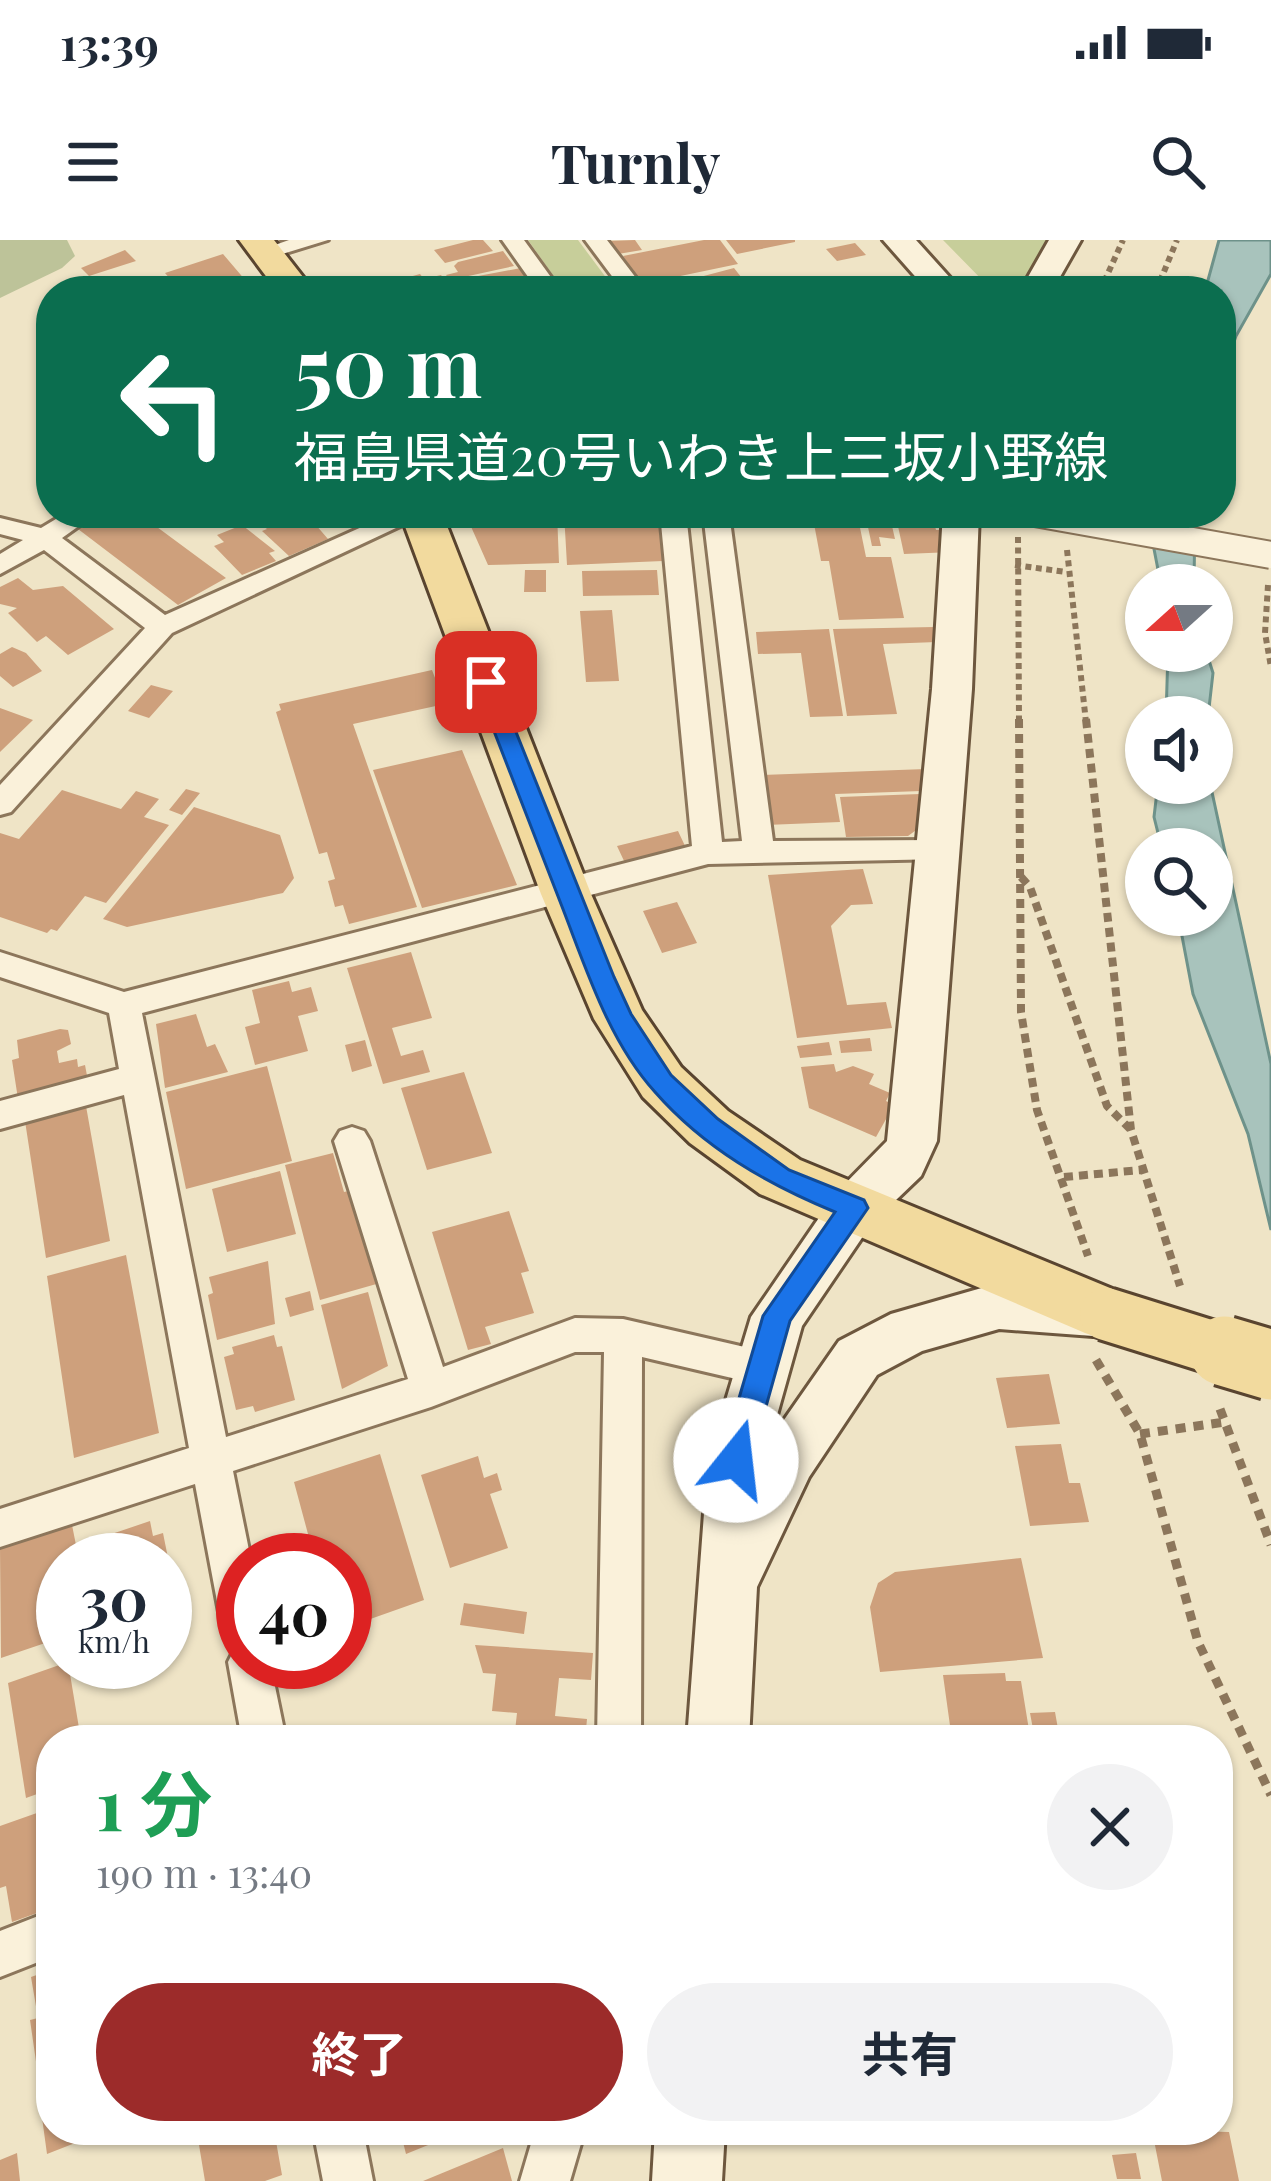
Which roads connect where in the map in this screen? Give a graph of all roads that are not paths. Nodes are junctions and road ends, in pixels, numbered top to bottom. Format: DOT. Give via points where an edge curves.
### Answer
graph roads {
  1 [pos="317,240"];
  2 [pos="513,240"];
  3 [pos="596,240"];
  4 [pos="899,240"];
  5 [pos="1066,240"];
  6 [pos="261,246"];
  7 [pos="284,276"];
  8 [pos="539,276"];
  9 [pos="624,276"];
  10 [pos="932,276"];
  11 [pos="1045,276"];
  12 [pos="0,526"];
  13 [pos="59,528"];
  14 [pos="384,528"];
  15 [pos="424,528"];
  16 [pos="675,528"];
  17 [pos="718,528"];
  18 [pos="960,528"];
  19 [pos="1065,528"];
  20 [pos="44,537"];
  21 [pos="1271,555"];
  22 [pos="0,566"];
  23 [pos="162,627"];
  24 [pos="0,804"];
  25 [pos="934,851"];
  26 [pos="759,853"];
  27 [pos="708,854"];
  28 [pos="566,894"];
  29 [pos="0,964"];
  30 [pos="124,1005"];
  31 [pos="138,1078"];
  32 [pos="0,1115"];
  33 [pos="352,1141"];
  34 [pos="854,1208"];
  35 [pos="1088,1313"];
  36 [pos="623,1336"];
  37 [pos="1271,1364"];
  38 [pos="762,1368"];
  39 [pos="431,1389"];
  40 [pos="212,1461"];
  41 [pos="0,1528"];
  42 [pos="225,1533"];
  43 [pos="729,1589"];
  44 [pos="254,1689"];
  45 [pos="261,1725"];
  46 [pos="619,1725"];
  47 [pos="719,1725"];
  48 [pos="36,1940"];
  49 [pos="0,1954"];
  50 [pos="341,2145"];
  51 [pos="556,2145"];
  52 [pos="689,2145"];
  53 [pos="348,2181"];
  54 [pos="545,2181"];
  55 [pos="687,2181"];
  1 -- 6 [label="street"];
  2 -- 8 [label="street"];
  3 -- 9 [label="street"];
  4 -- 10 [label="street"];
  5 -- 11 [label="street"];
  6 -- 7 [label="main road"];
  12 -- 20 [label="street"];
  13 -- 20 [label="street"];
  14 -- 23 [label="street"];
  15 -- 28 [label="main road"];
  16 -- 27 [label="street"];
  17 -- 26 [label="street"];
  18 -- 25 [label="street"];
  19 -- 21 [label="street, bridge"];
  20 -- 22 [label="street"];
  20 -- 23 [label="street"];
  23 -- 24 [label="street"];
  25 -- 26 [label="street"];
  25 -- 34 [label="street" via="911,1141 903,1161"];
  26 -- 27 [label="street"];
  27 -- 28 [label="street"];
  28 -- 30 [label="street"];
  28 -- 34 [label="main road" via="620,1018 662,1082 780,1178"];
  29 -- 30 [label="street"];
  30 -- 31 [label="street"];
  31 -- 32 [label="street"];
  31 -- 40 [label="street"];
  33 -- 39 [label="street"];
  34 -- 35 [label="main road"];
  34 -- 38 [label="street" via="778,1316"];
  35 -- 37 [label="main road, bridge"];
  35 -- 43 [label="street" via="999,1306 910,1331 859,1358 789,1460"];
  36 -- 38 [label="street"];
  36 -- 39 [label="street" via="575,1335"];
  36 -- 46 [label="street"];
  38 -- 43 [label="street" via="736,1460"];
  39 -- 40 [label="street"];
  40 -- 41 [label="street"];
  40 -- 42 [label="street"];
  43 -- 47 [label="street"];
  44 -- 45 [label="street"];
  48 -- 49 [label="street"];
  50 -- 53 [label="street"];
  51 -- 54 [label="street"];
  52 -- 55 [label="street"];
}
